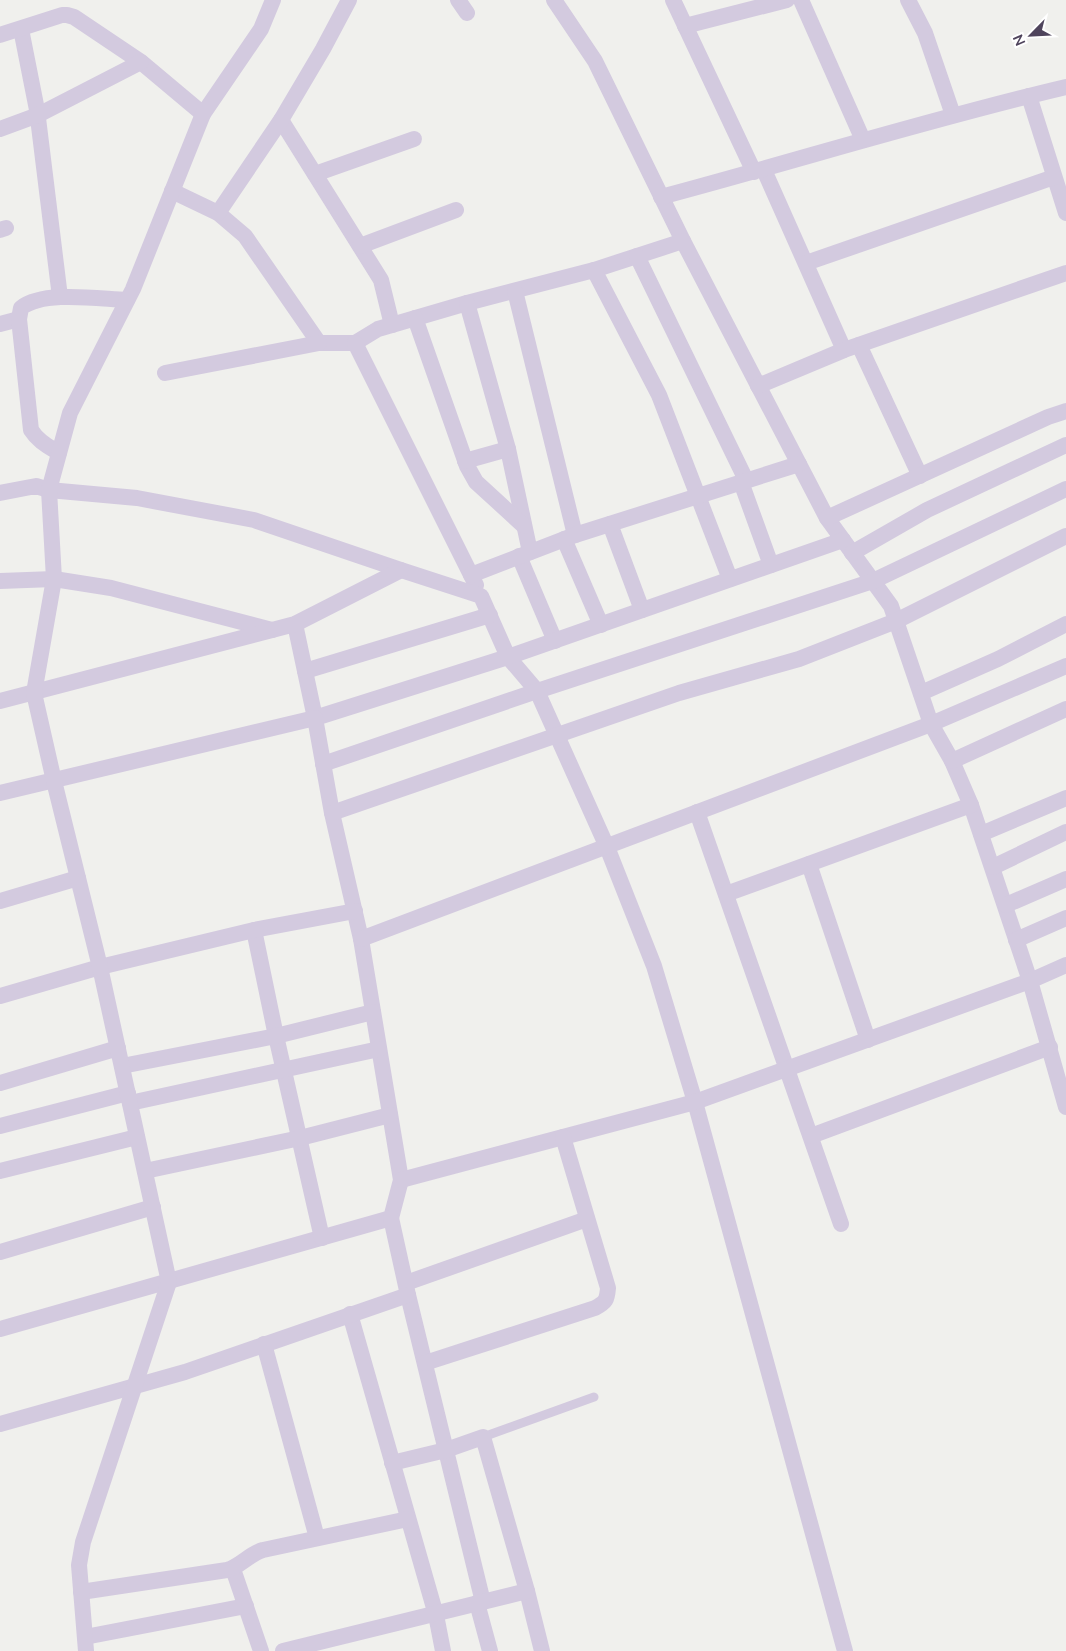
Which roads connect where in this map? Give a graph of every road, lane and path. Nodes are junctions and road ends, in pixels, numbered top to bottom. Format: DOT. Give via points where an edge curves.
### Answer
graph roads {
  1 [pos="273,0"];
  2 [pos="349,0"];
  3 [pos="554,0"];
  4 [pos="673,0"];
  5 [pos="787,0"];
  6 [pos="801,0"];
  7 [pos="908,0"];
  8 [pos="64,7"];
  9 [pos="685,26"];
  10 [pos="20,29"];
  11 [pos="0,35"];
  12 [pos="141,62"];
  13 [pos="1066,87"];
  14 [pos="1029,96"];
  15 [pos="38,114"];
  16 [pos="203,114"];
  17 [pos="953,115"];
  18 [pos="281,120"];
  19 [pos="0,129"];
  20 [pos="414,139"];
  21 [pos="863,140"];
  22 [pos="759,171"];
  23 [pos="315,174"];
  24 [pos="1054,177"];
  25 [pos="172,192"];
  26 [pos="661,197"];
  27 [pos="456,210"];
  28 [pos="218,213"];
  29 [pos="1066,213"];
  30 [pos="683,241"];
  31 [pos="360,246"];
  32 [pos="637,256"];
  33 [pos="806,263"];
  34 [pos="594,270"];
  35 [pos="1066,274"];
  36 [pos="514,291"];
  37 [pos="60,297"];
  38 [pos="127,300"];
  39 [pos="467,303"];
  40 [pos="19,318"];
  41 [pos="415,318"];
  42 [pos="0,324"];
  43 [pos="392,325"];
  44 [pos="319,343"];
  45 [pos="355,343"];
  46 [pos="852,348"];
  47 [pos="165,373"];
  48 [pos="758,386"];
  49 [pos="1066,411"];
  50 [pos="1066,445"];
  51 [pos="508,448"];
  52 [pos="59,452"];
  53 [pos="465,461"];
  54 [pos="799,464"];
  55 [pos="920,476"];
  56 [pos="744,481"];
  57 [pos="1066,489"];
  58 [pos="49,490"];
  59 [pos="0,493"];
  60 [pos="698,495"];
  61 [pos="827,518"];
  62 [pos="610,524"];
  63 [pos="524,526"];
  64 [pos="1066,536"];
  65 [pos="569,537"];
  66 [pos="847,546"];
  67 [pos="525,554"];
  68 [pos="771,565"];
  69 [pos="401,570"];
  70 [pos="471,575"];
  71 [pos="54,579"];
  72 [pos="730,579"];
  73 [pos="0,581"];
  74 [pos="873,582"];
  75 [pos="481,596"];
  76 [pos="642,610"];
  77 [pos="490,615"];
  78 [pos="896,621"];
  79 [pos="295,624"];
  80 [pos="1066,624"];
  81 [pos="600,625"];
  82 [pos="273,630"];
  83 [pos="555,641"];
  84 [pos="508,657"];
  85 [pos="1066,666"];
  86 [pos="305,671"];
  87 [pos="537,691"];
  88 [pos="34,693"];
  89 [pos="921,694"];
  90 [pos="0,701"];
  91 [pos="1066,709"];
  92 [pos="315,718"];
  93 [pos="931,724"];
  94 [pos="557,735"];
  95 [pos="952,761"];
  96 [pos="323,764"];
  97 [pos="54,781"];
  98 [pos="0,793"];
  99 [pos="1066,798"];
  100 [pos="971,804"];
  101 [pos="697,812"];
  102 [pos="332,813"];
  103 [pos="1066,832"];
  104 [pos="981,834"];
  105 [pos="607,847"];
  106 [pos="809,864"];
  107 [pos="993,867"];
  108 [pos="78,878"];
  109 [pos="1066,879"];
  110 [pos="726,894"];
  111 [pos="0,901"];
  112 [pos="1006,905"];
  113 [pos="355,911"];
  114 [pos="1066,918"];
  115 [pos="254,930"];
  116 [pos="361,939"];
  117 [pos="1016,940"];
  118 [pos="1066,965"];
  119 [pos="100,967"];
  120 [pos="1030,981"];
  121 [pos="0,996"];
  122 [pos="373,1012"];
  123 [pos="276,1036"];
  124 [pos="868,1040"];
  125 [pos="1050,1047"];
  126 [pos="118,1048"];
  127 [pos="379,1049"];
  128 [pos="122,1066"];
  129 [pos="787,1068"];
  130 [pos="284,1069"];
  131 [pos="1061,1069"];
  132 [pos="0,1083"];
  133 [pos="129,1098"];
  134 [pos="695,1102"];
  135 [pos="1066,1106"];
  136 [pos="390,1115"];
  137 [pos="0,1126"];
  138 [pos="811,1136"];
  139 [pos="137,1137"];
  140 [pos="563,1137"];
  141 [pos="300,1138"];
  142 [pos="0,1171"];
  143 [pos="145,1171"];
  144 [pos="401,1180"];
  145 [pos="153,1207"];
  146 [pos="391,1218"];
  147 [pos="587,1219"];
  148 [pos="841,1224"];
  149 [pos="322,1238"];
  150 [pos="0,1252"];
  151 [pos="169,1282"];
  152 [pos="407,1289"];
  153 [pos="350,1314"];
  154 [pos="0,1329"];
  155 [pos="264,1344"];
  156 [pos="425,1363"];
  157 [pos="134,1387"];
  158 [pos="594,1397"];
  159 [pos="0,1424"];
  160 [pos="483,1437"];
  161 [pos="446,1450"];
  162 [pos="392,1463"];
  163 [pos="408,1519"];
  164 [pos="317,1538"];
  165 [pos="233,1569"];
  166 [pos="527,1591"];
  167 [pos="81,1592"];
  168 [pos="480,1602"];
  169 [pos="246,1606"];
  170 [pos="436,1615"];
  171 [pos="85,1644"];
  172 [pos="261,1651"];
  173 [pos="283,1651"];
  174 [pos="443,1651"];
  175 [pos="490,1651"];
  176 [pos="542,1651"];
  177 [pos="845,1651"];
  1 -- 16 [label="street" via="261,29"];
  2 -- 18 [label="street"];
  3 -- 26 [label="street" via="595,61"];
  4 -- 9 [label="street"];
  5 -- 9 [label="street"];
  6 -- 21 [label="street"];
  7 -- 17 [label="street" via="925,33"];
  8 -- 10 [label="street"];
  8 -- 12 [label="street"];
  9 -- 22 [label="street"];
  10 -- 11 [label="street"];
  10 -- 15 [label="street"];
  12 -- 15 [label="street"];
  12 -- 16 [label="street"];
  13 -- 14 [label="street"];
  14 -- 17 [label="street"];
  14 -- 24 [label="street"];
  15 -- 19 [label="street"];
  15 -- 37 [label="street"];
  16 -- 25 [label="street"];
  17 -- 21 [label="street"];
  18 -- 23 [label="street"];
  18 -- 28 [label="street"];
  20 -- 23 [label="street"];
  21 -- 22 [label="street"];
  22 -- 26 [label="street"];
  22 -- 33 [label="street"];
  23 -- 31 [label="street"];
  24 -- 29 [label="street"];
  24 -- 33 [label="street"];
  25 -- 28 [label="street"];
  25 -- 38 [label="street"];
  26 -- 30 [label="street"];
  27 -- 31 [label="street"];
  28 -- 44 [label="street" via="245,236"];
  30 -- 32 [label="street"];
  30 -- 48 [label="street"];
  31 -- 43 [label="street" via="381,280"];
  32 -- 34 [label="street"];
  32 -- 56 [label="street"];
  33 -- 46 [label="street"];
  34 -- 36 [label="street"];
  34 -- 60 [label="street" via="659,396"];
  35 -- 46 [label="street"];
  36 -- 39 [label="street"];
  36 -- 65 [label="street"];
  37 -- 38 [label="street"];
  37 -- 40 [label="street" via="28,302 21,308"];
  38 -- 52 [label="street" via="70,413"];
  39 -- 41 [label="street"];
  39 -- 51 [label="street"];
  40 -- 42 [label="street"];
  40 -- 52 [label="street" via="31,430 41,442"];
  41 -- 43 [label="street"];
  41 -- 53 [label="street"];
  43 -- 45 [label="street" via="378,329"];
  44 -- 45 [label="street"];
  44 -- 47 [label="street"];
  45 -- 70 [label="street"];
  46 -- 48 [label="street"];
  46 -- 55 [label="street"];
  48 -- 54 [label="street"];
  49 -- 55 [label="street"];
  50 -- 66 [label="street"];
  51 -- 53 [label="street"];
  51 -- 63 [label="street"];
  52 -- 58 [label="street"];
  53 -- 63 [label="street" via="476,482"];
  54 -- 56 [label="street"];
  54 -- 61 [label="street"];
  55 -- 61 [label="street"];
  56 -- 60 [label="street"];
  56 -- 68 [label="street"];
  57 -- 74 [label="street"];
  58 -- 59 [label="street" via="36,486"];
  58 -- 69 [label="street" via="137,498 254,520"];
  58 -- 71 [label="street"];
  60 -- 62 [label="street"];
  60 -- 72 [label="street"];
  61 -- 66 [label="street"];
  62 -- 65 [label="street"];
  62 -- 76 [label="street"];
  63 -- 67 [label="street"];
  64 -- 78 [label="street"];
  65 -- 67 [label="street"];
  65 -- 81 [label="street"];
  66 -- 68 [label="street"];
  66 -- 74 [label="street"];
  67 -- 70 [label="street"];
  67 -- 83 [label="street"];
  68 -- 72 [label="street"];
  69 -- 75 [label="street"];
  69 -- 79 [label="street"];
  70 -- 75 [label="street"];
  71 -- 73 [label="street"];
  71 -- 82 [label="street" via="133,593"];
  71 -- 88 [label="street"];
  72 -- 76 [label="street"];
  74 -- 78 [label="street"];
  74 -- 87 [label="street"];
  75 -- 77 [label="street"];
  76 -- 81 [label="street"];
  77 -- 84 [label="street"];
  77 -- 86 [label="street"];
  78 -- 89 [label="street"];
  78 -- 94 [label="street" via="799,660 679,693"];
  79 -- 82 [label="street"];
  79 -- 86 [label="street"];
  80 -- 89 [label="street"];
  81 -- 83 [label="street"];
  82 -- 88 [label="street"];
  83 -- 84 [label="street"];
  84 -- 87 [label="street"];
  84 -- 92 [label="street"];
  85 -- 93 [label="street"];
  86 -- 92 [label="street"];
  87 -- 94 [label="street"];
  87 -- 96 [label="street"];
  88 -- 90 [label="street"];
  88 -- 97 [label="street"];
  89 -- 93 [label="street"];
  91 -- 95 [label="street"];
  92 -- 96 [label="street"];
  92 -- 97 [label="street"];
  93 -- 95 [label="street"];
  93 -- 101 [label="street"];
  94 -- 102 [label="street"];
  94 -- 105 [label="street"];
  95 -- 100 [label="street"];
  96 -- 102 [label="street"];
  97 -- 98 [label="street"];
  97 -- 108 [label="street"];
  99 -- 104 [label="street"];
  100 -- 104 [label="street"];
  100 -- 106 [label="street"];
  101 -- 105 [label="street"];
  101 -- 110 [label="street"];
  102 -- 113 [label="street"];
  103 -- 107 [label="street"];
  104 -- 107 [label="street"];
  105 -- 116 [label="street"];
  105 -- 134 [label="street" via="654,966"];
  106 -- 110 [label="street"];
  106 -- 124 [label="street"];
  107 -- 112 [label="street"];
  108 -- 111 [label="street"];
  108 -- 119 [label="street"];
  109 -- 112 [label="street"];
  110 -- 129 [label="street"];
  112 -- 117 [label="street"];
  113 -- 115 [label="street"];
  113 -- 116 [label="street"];
  114 -- 117 [label="street"];
  115 -- 119 [label="street"];
  115 -- 123 [label="street"];
  116 -- 122 [label="street"];
  117 -- 120 [label="street"];
  118 -- 120 [label="street"];
  119 -- 121 [label="street"];
  119 -- 126 [label="street"];
  120 -- 124 [label="street"];
  120 -- 125 [label="street"];
  122 -- 123 [label="street"];
  122 -- 127 [label="street"];
  123 -- 128 [label="street"];
  123 -- 130 [label="street"];
  124 -- 129 [label="street"];
  125 -- 131 [label="street"];
  125 -- 138 [label="street"];
  126 -- 128 [label="street"];
  126 -- 132 [label="street"];
  127 -- 130 [label="street"];
  127 -- 136 [label="street"];
  128 -- 133 [label="street"];
  129 -- 134 [label="street"];
  129 -- 138 [label="street"];
  130 -- 133 [label="street"];
  130 -- 141 [label="street"];
  131 -- 135 [label="street"];
  133 -- 137 [label="street"];
  133 -- 139 [label="street"];
  134 -- 140 [label="street"];
  134 -- 177 [label="street"];
  136 -- 141 [label="street"];
  136 -- 144 [label="street"];
  138 -- 148 [label="street"];
  139 -- 142 [label="street"];
  139 -- 143 [label="street"];
  140 -- 144 [label="street"];
  140 -- 147 [label="street"];
  141 -- 143 [label="street"];
  141 -- 149 [label="street"];
  143 -- 145 [label="street"];
  144 -- 146 [label="street"];
  145 -- 150 [label="street"];
  145 -- 151 [label="street"];
  146 -- 149 [label="street"];
  146 -- 152 [label="street"];
  147 -- 152 [label="street"];
  147 -- 156 [label="street" via="608,1288 607,1299 602,1304"];
  149 -- 151 [label="street"];
  151 -- 154 [label="street"];
  151 -- 157 [label="street"];
  152 -- 153 [label="street"];
  152 -- 156 [label="street"];
  153 -- 155 [label="street"];
  153 -- 162 [label="street"];
  155 -- 157 [label="street"];
  155 -- 164 [label="street"];
  156 -- 161 [label="street"];
  157 -- 159 [label="street"];
  157 -- 167 [label="street" via="83,1542 79,1565"];
  158 -- 160 [label="lane"];
  160 -- 161 [label="street"];
  160 -- 166 [label="street"];
  161 -- 162 [label="street"];
  161 -- 168 [label="street"];
  162 -- 163 [label="street"];
  163 -- 164 [label="street"];
  163 -- 170 [label="street"];
  164 -- 165 [label="street" via="254,1552"];
  165 -- 167 [label="street"];
  165 -- 169 [label="street"];
  166 -- 168 [label="street"];
  166 -- 176 [label="street"];
  167 -- 171 [label="street"];
  168 -- 170 [label="street"];
  168 -- 175 [label="street"];
  169 -- 171 [label="street"];
  169 -- 172 [label="street"];
  170 -- 173 [label="street"];
  170 -- 174 [label="street"];
}
